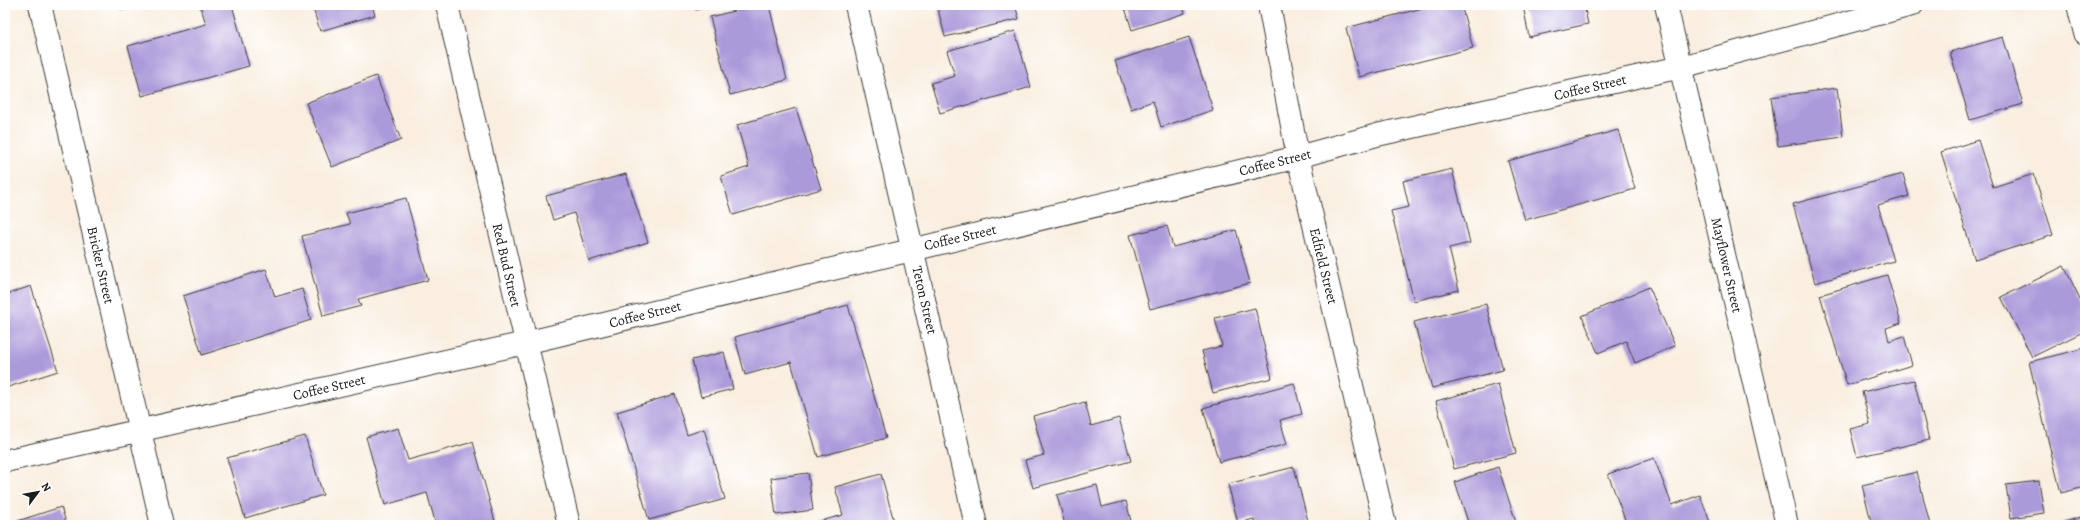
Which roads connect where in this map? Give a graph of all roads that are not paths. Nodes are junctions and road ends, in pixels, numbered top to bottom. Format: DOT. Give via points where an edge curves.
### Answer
graph roads {
  1 [pos="40,5"];
  2 [pos="447,5"];
  3 [pos="856,5"];
  4 [pos="1269,5"];
  5 [pos="1666,5"];
  6 [pos="1912,5"];
  7 [pos="2078,5"];
  8 [pos="2085,33"];
  9 [pos="1681,67"];
  10 [pos="1298,157"];
  11 [pos="913,248"];
  12 [pos="525,343"];
  13 [pos="140,430"];
  14 [pos="5,461"];
  15 [pos="162,525"];
  16 [pos="569,525"];
  17 [pos="976,525"];
  18 [pos="1386,525"];
  19 [pos="1787,525"];
  1 -- 13 [label="street, Bricker Street"];
  2 -- 12 [label="street, Red Bud Street"];
  3 -- 11 [label="street, Teton Street"];
  4 -- 10 [label="street, Edfield Street"];
  5 -- 9 [label="street, Mayflower Street"];
  6 -- 9 [label="street, Coffee Street"];
  7 -- 8 [label="street"];
  9 -- 10 [label="street, Coffee Street" via="1377,135"];
  9 -- 19 [label="street, Mayflower Street"];
  10 -- 11 [label="street, Coffee Street"];
  10 -- 18 [label="street, Edfield Street"];
  11 -- 12 [label="street, Coffee Street"];
  11 -- 17 [label="street, Teton Street"];
  12 -- 13 [label="street, Coffee Street"];
  12 -- 16 [label="street, Red Bud Street"];
  13 -- 14 [label="street, Coffee Street"];
  13 -- 15 [label="street, Bricker Street"];
}
